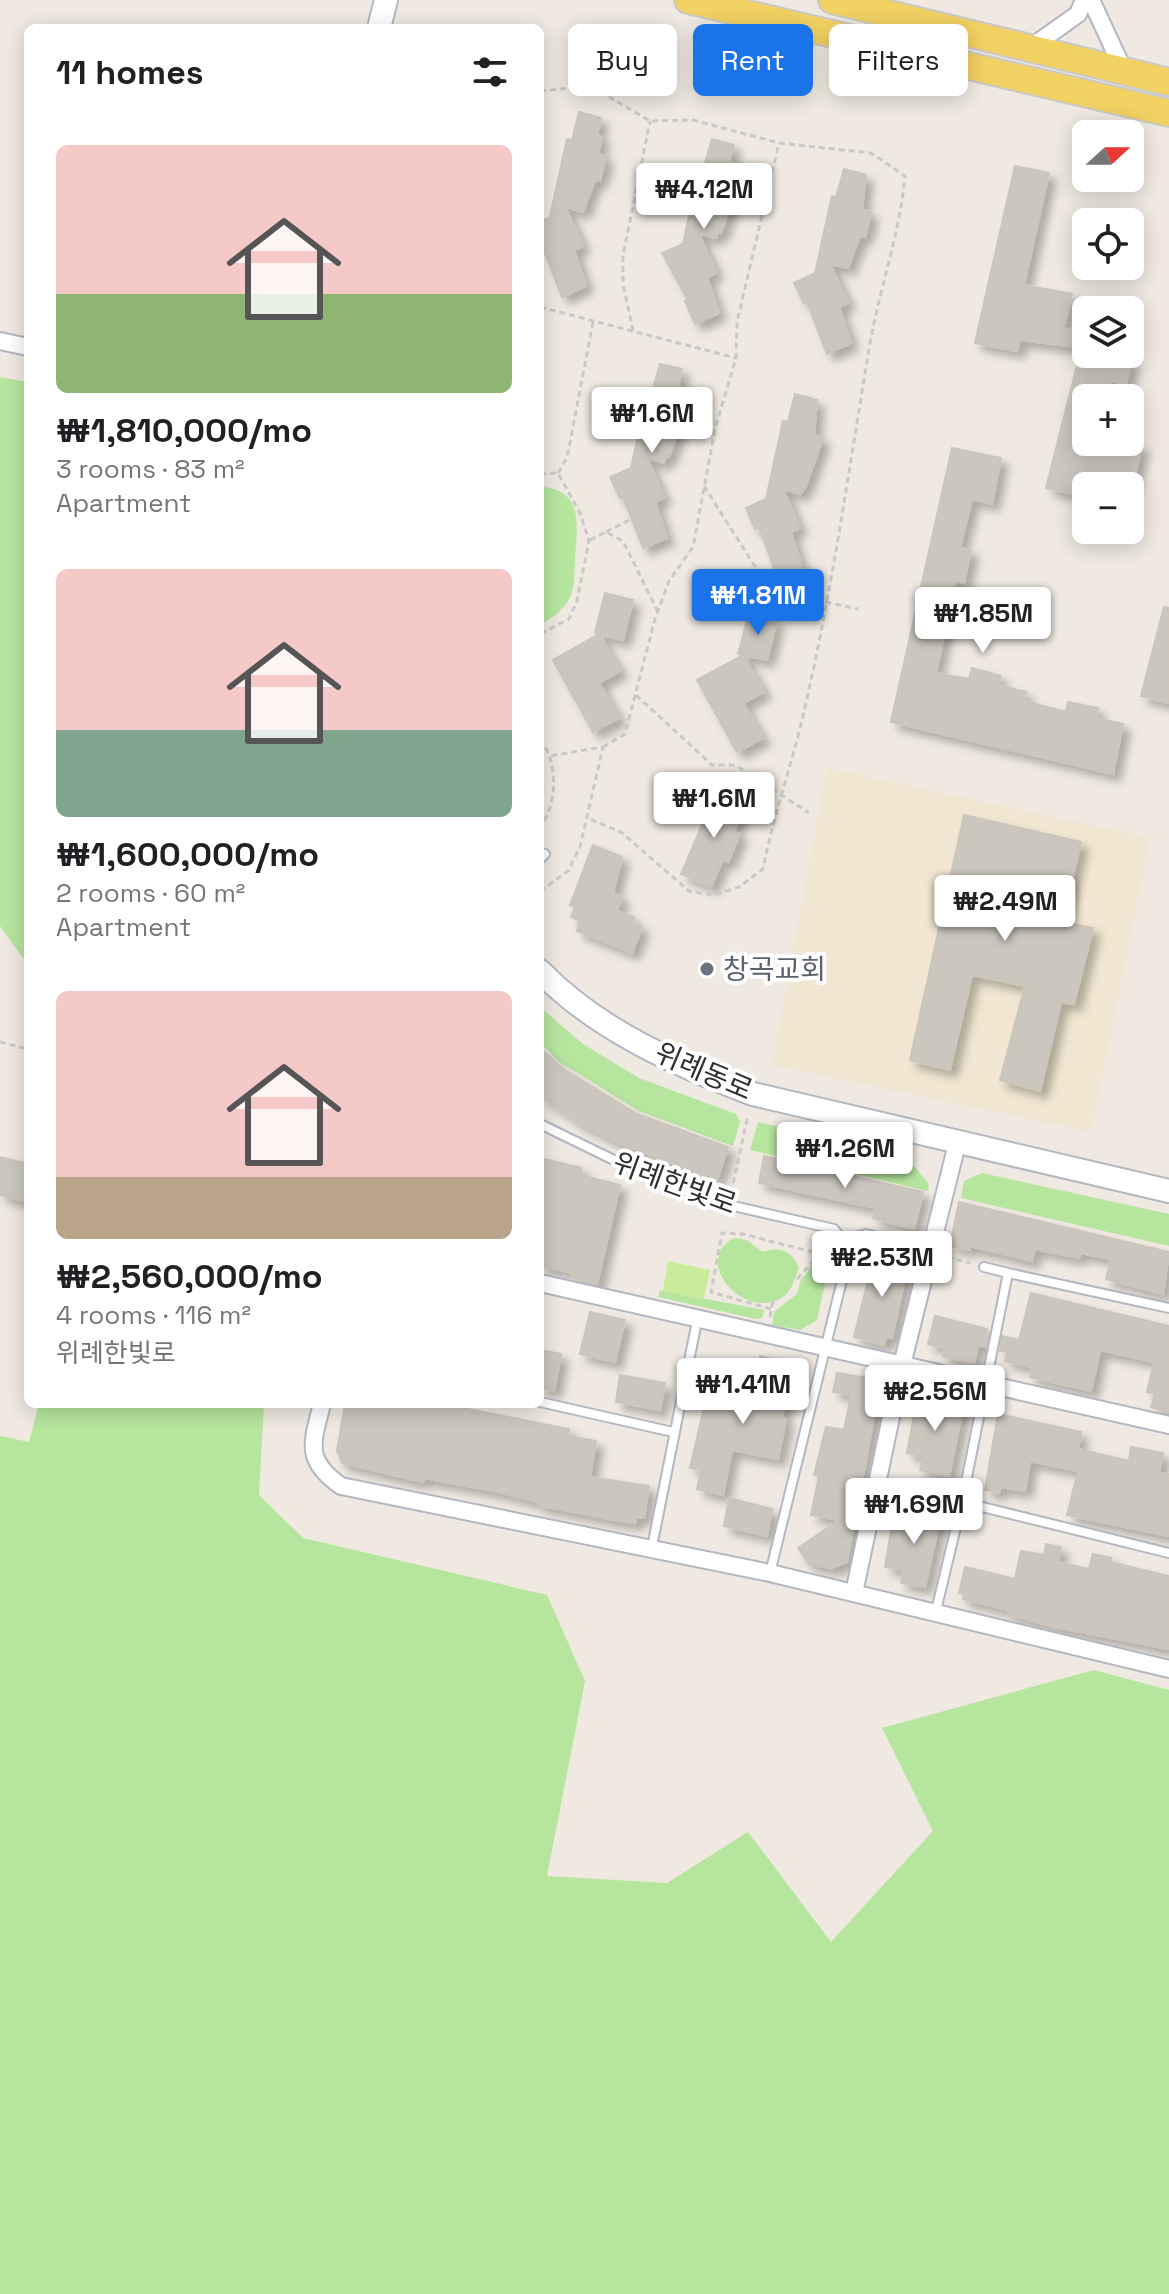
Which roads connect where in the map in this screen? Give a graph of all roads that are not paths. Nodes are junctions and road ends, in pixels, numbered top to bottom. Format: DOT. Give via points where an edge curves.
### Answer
graph roads {
  1 [pos="386,0"];
  2 [pos="688,0"];
  3 [pos="832,0"];
  4 [pos="1084,0"];
  5 [pos="1091,0"];
  6 [pos="380,24"];
  7 [pos="1030,48"];
  8 [pos="1124,71"];
  9 [pos="1169,82"];
  10 [pos="1169,113"];
  11 [pos="0,341"];
  12 [pos="24,346"];
  13 [pos="544,975"];
  14 [pos="544,1126"];
  15 [pos="957,1144"];
  16 [pos="1169,1191"];
  17 [pos="885,1239"];
  18 [pos="843,1240"];
  19 [pos="984,1267"];
  20 [pos="1008,1273"];
  21 [pos="544,1284"];
  22 [pos="1169,1308"];
  23 [pos="697,1321"];
  24 [pos="824,1348"];
  25 [pos="902,1365"];
  26 [pos="983,1381"];
  27 [pos="544,1403"];
  28 [pos="321,1408"];
  29 [pos="1169,1425"];
  30 [pos="673,1432"];
  31 [pos="962,1502"];
  32 [pos="652,1547"];
  33 [pos="1169,1553"];
  34 [pos="770,1573"];
  35 [pos="854,1593"];
  36 [pos="936,1611"];
  37 [pos="1169,1669"];
  1 -- 6 [label="street"];
  2 -- 10 [label="main road"];
  3 -- 7 [label="main road"];
  4 -- 7 [label="street" via="1078,14"];
  5 -- 8 [label="street"];
  7 -- 8 [label="main road"];
  8 -- 9 [label="main road"];
  11 -- 12 [label="street"];
  13 -- 15 [label="street, 위례동로" via="583,1009 703,1075 753,1094"];
  14 -- 18 [label="lane, 위례한빛로" via="659,1182 729,1205 834,1229"];
  15 -- 16 [label="street, 위례동로"];
  15 -- 25 [label="street"];
  17 -- 18 [label="lane" via="866,1234"];
  18 -- 24 [label="lane" via="848,1256"];
  19 -- 20 [label="lane"];
  20 -- 22 [label="lane"];
  20 -- 26 [label="lane"];
  21 -- 23 [label="street"];
  23 -- 24 [label="street"];
  23 -- 30 [label="lane"];
  24 -- 25 [label="street"];
  24 -- 34 [label="lane"];
  25 -- 26 [label="street"];
  25 -- 35 [label="street"];
  26 -- 29 [label="street"];
  26 -- 31 [label="lane"];
  27 -- 30 [label="lane"];
  28 -- 32 [label="street" via="312,1441 314,1459 323,1474 341,1486"];
  30 -- 32 [label="lane"];
  31 -- 33 [label="lane"];
  31 -- 36 [label="lane"];
  32 -- 34 [label="street"];
  34 -- 35 [label="street"];
  35 -- 36 [label="street"];
  36 -- 37 [label="street"];
}
